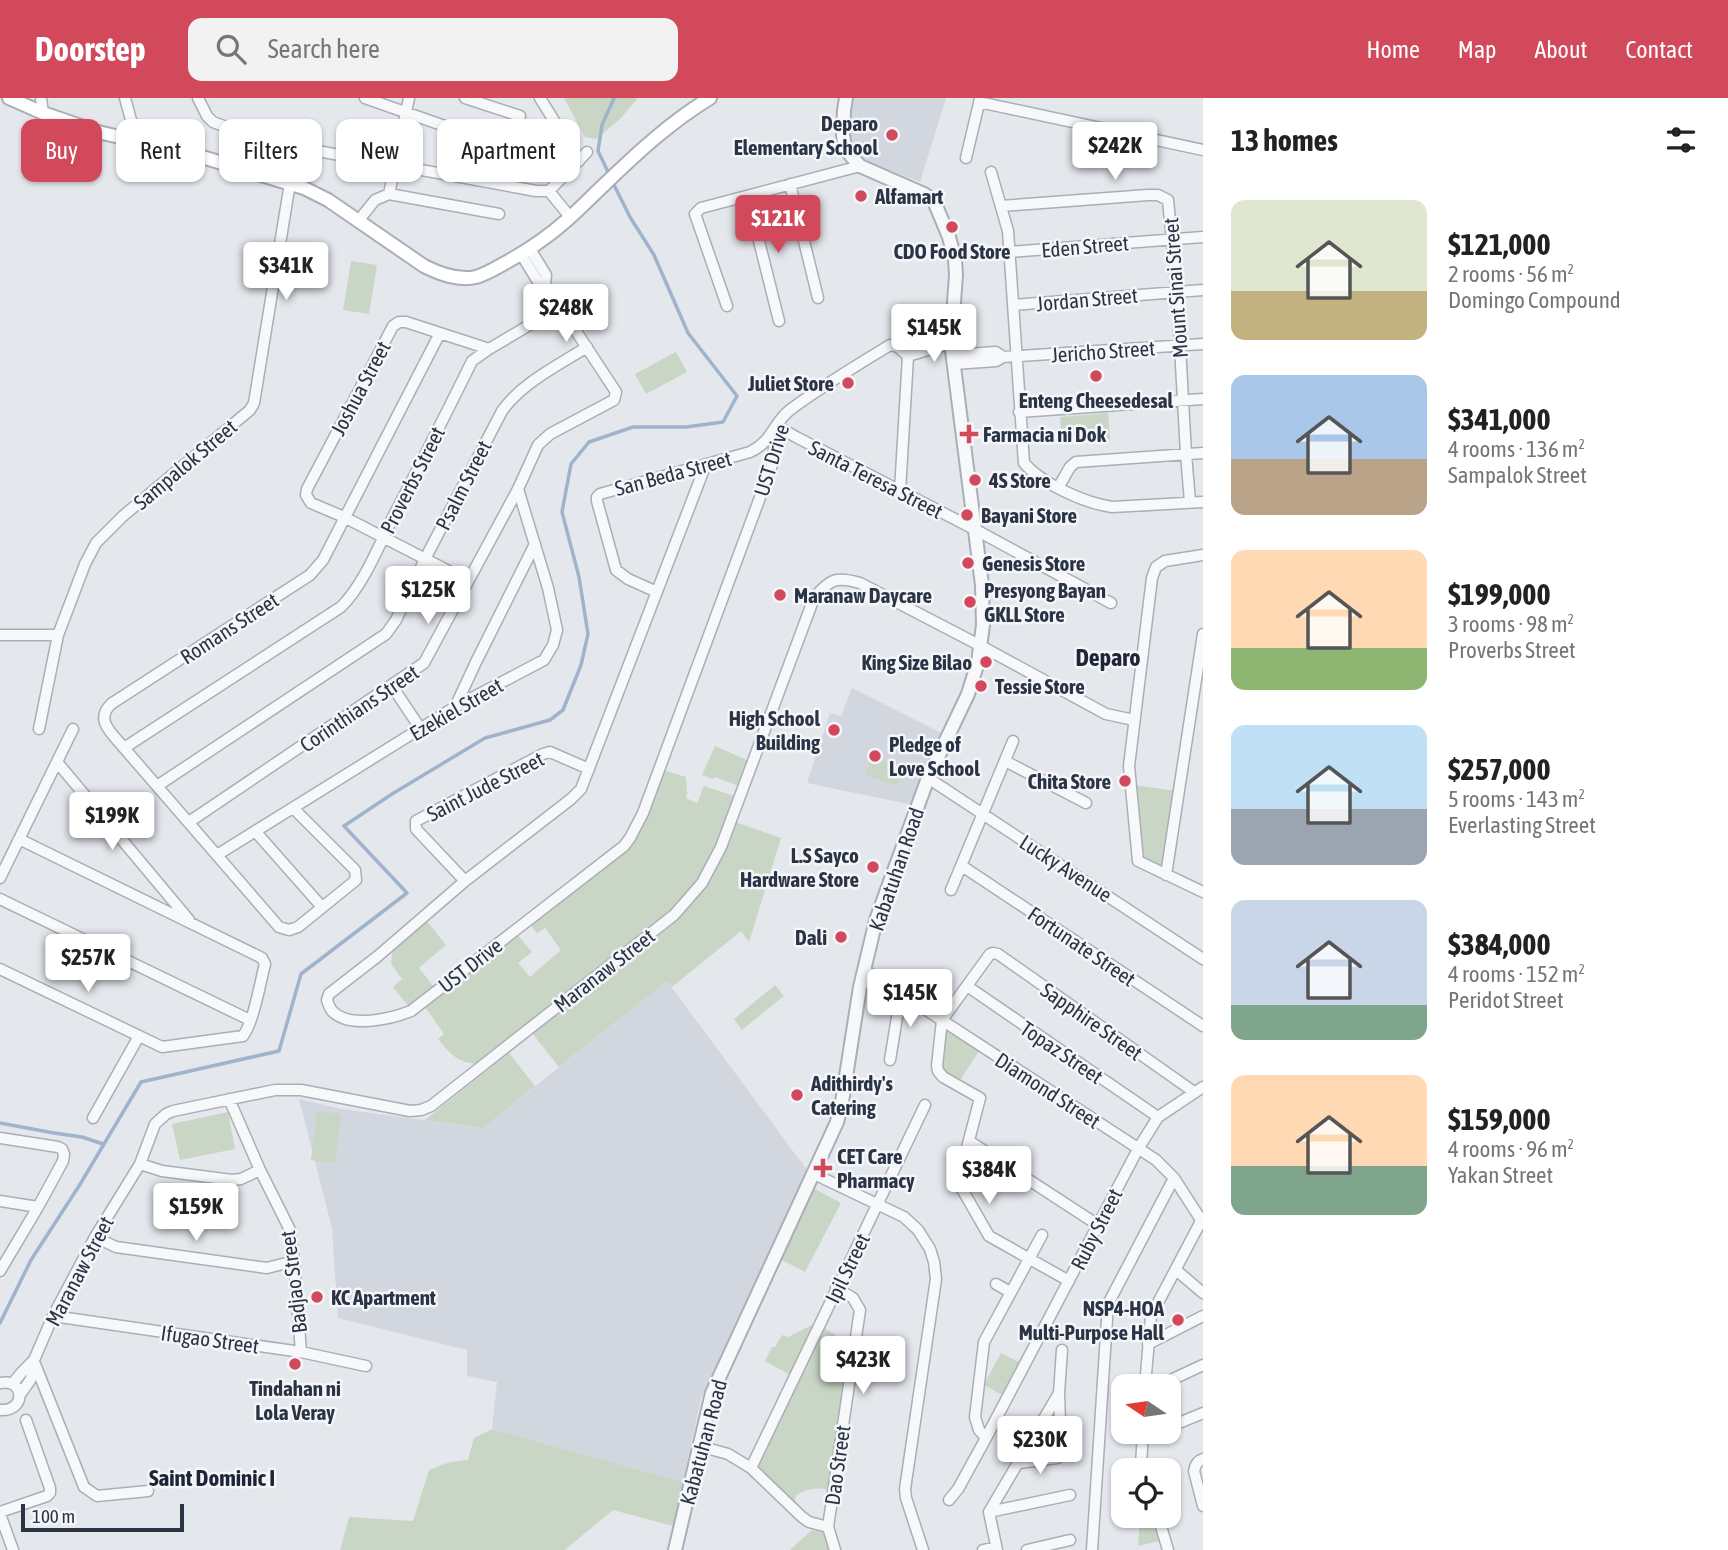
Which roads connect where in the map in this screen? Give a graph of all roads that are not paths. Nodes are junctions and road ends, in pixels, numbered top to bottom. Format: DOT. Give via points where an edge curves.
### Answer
graph roads {
  1 [pos="9,98"];
  2 [pos="41,98"];
  3 [pos="125,98"];
  4 [pos="198,98"];
  5 [pos="365,98"];
  6 [pos="409,98"];
  7 [pos="465,98"];
  8 [pos="540,98"];
  9 [pos="710,98"];
  10 [pos="846,98"];
  11 [pos="979,100"];
  12 [pos="43,113"];
  13 [pos="407,113"];
  14 [pos="520,116"];
  15 [pos="131,119"];
  16 [pos="406,119"];
  17 [pos="553,119"];
  18 [pos="437,123"];
  19 [pos="219,125"];
  20 [pos="116,137"];
  21 [pos="1203,150"];
  22 [pos="587,152"];
  23 [pos="966,158"];
  24 [pos="580,160"];
  25 [pos="860,166"];
  26 [pos="423,170"];
  27 [pos="991,172"];
  28 [pos="286,182"];
  29 [pos="392,182"];
  30 [pos="558,182"];
  31 [pos="290,183"];
  32 [pos="790,184"];
  33 [pos="549,191"];
  34 [pos="389,194"];
  35 [pos="748,197"];
  36 [pos="1001,206"];
  37 [pos="499,214"];
  38 [pos="570,217"];
  39 [pos="359,220"];
  40 [pos="1203,237"];
  41 [pos="1173,239"];
  42 [pos="525,251"];
  43 [pos="1009,252"];
  44 [pos="1203,290"];
  45 [pos="1177,292"];
  46 [pos="818,298"];
  47 [pos="1013,305"];
  48 [pos="727,306"];
  49 [pos="560,307"];
  50 [pos="779,321"];
  51 [pos="440,333"];
  52 [pos="1203,344"];
  53 [pos="1179,346"];
  54 [pos="587,347"];
  55 [pos="489,349"];
  56 [pos="953,354"];
  57 [pos="908,356"];
  58 [pos="1016,356"];
  59 [pos="1203,398"];
  60 [pos="1182,400"];
  61 [pos="1019,412"];
  62 [pos="777,426"];
  63 [pos="1203,453"];
  64 [pos="1186,454"];
  65 [pos="706,464"];
  66 [pos="1058,488"];
  67 [pos="518,489"];
  68 [pos="900,491"];
  69 [pos="1190,502"];
  70 [pos="1203,502"];
  71 [pos="344,517"];
  72 [pos="976,530"];
  73 [pos="383,538"];
  74 [pos="535,544"];
  75 [pos="1203,555"];
  76 [pos="425,559"];
  77 [pos="468,582"];
  78 [pos="657,592"];
  79 [pos="1111,603"];
  80 [pos="1203,634"];
  81 [pos="0,635"];
  82 [pos="58,635"];
  83 [pos="981,646"];
  84 [pos="392,686"];
  85 [pos="455,707"];
  86 [pos="1134,720"];
  87 [pos="421,728"];
  88 [pos="39,729"];
  89 [pos="73,729"];
  90 [pos="1013,741"];
  91 [pos="124,748"];
  92 [pos="1005,761"];
  93 [pos="57,762"];
  94 [pos="589,769"];
  95 [pos="928,778"];
  96 [pos="157,786"];
  97 [pos="1086,803"];
  98 [pos="293,808"];
  99 [pos="983,814"];
  100 [pos="189,822"];
  101 [pos="255,831"];
  102 [pos="19,839"];
  103 [pos="217,855"];
  104 [pos="962,866"];
  105 [pos="1166,875"];
  106 [pos="0,878"];
  107 [pos="465,881"];
  108 [pos="951,890"];
  109 [pos="1203,892"];
  110 [pos="0,899"];
  111 [pos="322,907"];
  112 [pos="191,922"];
  113 [pos="1203,959"];
  114 [pos="0,969"];
  115 [pos="862,976"];
  116 [pos="918,981"];
  117 [pos="967,986"];
  118 [pos="903,995"];
  119 [pos="250,1020"];
  120 [pos="942,1020"];
  121 [pos="1203,1026"];
  122 [pos="139,1036"];
  123 [pos="890,1060"];
  124 [pos="1198,1090"];
  125 [pos="229,1099"];
  126 [pos="925,1105"];
  127 [pos="1158,1117"];
  128 [pos="93,1118"];
  129 [pos="0,1138"];
  130 [pos="968,1141"];
  131 [pos="1138,1149"];
  132 [pos="140,1164"];
  133 [pos="260,1170"];
  134 [pos="814,1174"];
  135 [pos="1174,1178"];
  136 [pos="0,1201"];
  137 [pos="878,1204"];
  138 [pos="38,1207"];
  139 [pos="1202,1222"];
  140 [pos="1098,1225"];
  141 [pos="1042,1235"];
  142 [pos="95,1237"];
  143 [pos="1029,1259"];
  144 [pos="295,1261"];
  145 [pos="1,1269"];
  146 [pos="1176,1270"];
  147 [pos="1069,1282"];
  148 [pos="996,1284"];
  149 [pos="836,1288"];
  150 [pos="1010,1293"];
  151 [pos="1203,1293"];
  152 [pos="53,1316"];
  153 [pos="1203,1316"];
  154 [pos="1147,1344"];
  155 [pos="1062,1350"];
  156 [pos="301,1352"];
  157 [pos="34,1360"];
  158 [pos="1203,1365"];
  159 [pos="366,1366"];
  160 [pos="1146,1374"];
  161 [pos="1181,1375"];
  162 [pos="0,1383"];
  163 [pos="13,1383"];
  164 [pos="1059,1393"];
  165 [pos="19,1396"];
  166 [pos="0,1410"];
  167 [pos="1203,1413"];
  168 [pos="26,1420"];
  169 [pos="1181,1422"];
  170 [pos="986,1438"];
  171 [pos="699,1446"];
  172 [pos="1203,1460"];
  173 [pos="1019,1463"];
  174 [pos="751,1468"];
  175 [pos="148,1491"];
  176 [pos="1070,1495"];
  177 [pos="949,1500"];
  178 [pos="1203,1506"];
  179 [pos="989,1512"];
  180 [pos="0,1513"];
  181 [pos="828,1527"];
  182 [pos="1162,1528"];
  183 [pos="1070,1540"];
  184 [pos="997,1548"];
  185 [pos="13,1550"];
  186 [pos="675,1550"];
  187 [pos="835,1550"];
  188 [pos="923,1550"];
  189 [pos="983,1550"];
  190 [pos="1027,1550"];
  191 [pos="1092,1550"];
  192 [pos="1168,1550"];
  1 -- 12 [label="main road"];
  2 -- 12 [label="street"];
  3 -- 15 [label="street"];
  4 -- 19 [label="street" via="207,116"];
  5 -- 13 [label="street"];
  6 -- 13 [label="street"];
  7 -- 14 [label="street"];
  8 -- 17 [label="street"];
  9 -- 38 [label="main road" via="681,117"];
  10 -- 25 [label="street" via="845,148"];
  11 -- 21 [label="street"];
  11 -- 23 [label="street"];
  12 -- 20 [label="main road"];
  13 -- 16 [label="street"];
  13 -- 18 [label="street"];
  22 -- 24 [label="street"];
  25 -- 32 [label="street"];
  25 -- 56 [label="street, Kabatuhan Road" via="934,201 955,260"];
  26 -- 33 [label="street"];
  27 -- 36 [label="street"];
  28 -- 31 [label="main road"];
  29 -- 34 [label="street"];
  30 -- 33 [label="street"];
  31 -- 39 [label="main road"];
  31 -- 82 [label="street, Sampalok Street" via="254,403 96,543"];
  32 -- 35 [label="street"];
  32 -- 46 [label="street"];
  33 -- 38 [label="street"];
  34 -- 37 [label="street"];
  34 -- 39 [label="street" via="375,200"];
  35 -- 48 [label="street" via="701,208 695,214"];
  35 -- 50 [label="street"];
  36 -- 41 [label="street, Mount Sinai Street" via="1158,195 1168,200"];
  36 -- 43 [label="street"];
  38 -- 42 [label="main road"];
  39 -- 42 [label="main road" via="424,265 457,278 487,273"];
  40 -- 41 [label="street, Eden Street"];
  41 -- 43 [label="street, Eden Street"];
  41 -- 45 [label="street, Mount Sinai Street"];
  42 -- 49 [label="street" via="546,275 545,284"];
  43 -- 47 [label="street"];
  44 -- 45 [label="street, Jordan Street"];
  45 -- 47 [label="street, Jordan Street"];
  45 -- 53 [label="street, Mount Sinai Street"];
  47 -- 58 [label="street"];
  49 -- 54 [label="street"];
  49 -- 55 [label="street, Proverbs Street"];
  51 -- 55 [label="street, Joshua Street"];
  51 -- 71 [label="street, Romans Street"];
  51 -- 71 [label="street, Joshua Street" via="406,322 393,326 307,489 311,503"];
  52 -- 53 [label="street, Jericho Street"];
  53 -- 58 [label="street, Jericho Street"];
  53 -- 60 [label="street, Mount Sinai Street"];
  54 -- 67 [label="street, Corinthians Street" via="616,392 614,400 550,433 538,445"];
  54 -- 76 [label="street, Psalm Street" via="511,398"];
  55 -- 73 [label="street, Proverbs Street" via="472,361"];
  56 -- 57 [label="street, UST Drive"];
  56 -- 58 [label="street, Jericho Street"];
  56 -- 72 [label="street, Kabatuhan Road"];
  57 -- 62 [label="street, UST Drive" via="890,345 787,412"];
  57 -- 68 [label="street"];
  58 -- 61 [label="street"];
  59 -- 60 [label="street"];
  60 -- 61 [label="street"];
  60 -- 64 [label="street, Mount Sinai Street"];
  61 -- 66 [label="street" via="1024,463"];
  62 -- 65 [label="street, San Beda Street" via="759,448"];
  62 -- 68 [label="street, Santa Teresa Street"];
  62 -- 107 [label="street, UST Drive" via="772,465 631,838 411,1011 359,1021 332,1010 327,1000 330,994"];
  63 -- 64 [label="street"];
  64 -- 66 [label="street" via="1076,462"];
  64 -- 69 [label="street, Mount Sinai Street"];
  65 -- 78 [label="street, UST Drive"];
  65 -- 78 [label="street, San Beda Street" via="597,497 616,570"];
  66 -- 69 [label="street" via="1112,507"];
  67 -- 74 [label="street, Ezekiel Street"];
  67 -- 77 [label="street, Corinthians Street"];
  68 -- 72 [label="street, Santa Teresa Street"];
  69 -- 70 [label="street"];
  71 -- 73 [label="street"];
  71 -- 91 [label="street, Romans Street" via="323,560 310,575 104,711 106,724"];
  72 -- 79 [label="street, Santa Teresa Street"];
  72 -- 83 [label="street, Kabatuhan Road" via="983,606"];
  73 -- 76 [label="street"];
  73 -- 91 [label="street, Proverbs Street" via="355,591 341,607"];
  74 -- 85 [label="street"];
  74 -- 85 [label="street, Ezekiel Street" via="557,630 552,645 544,660"];
  75 -- 86 [label="street" via="1165,561 1156,567"];
  76 -- 77 [label="street"];
  76 -- 96 [label="street, Psalm Street" via="386,634"];
  77 -- 84 [label="street, Corinthians Street" via="424,663"];
  78 -- 94 [label="street, UST Drive"];
  80 -- 105 [label="street"];
  81 -- 82 [label="street"];
  82 -- 88 [label="street, Sampalok Street"];
  83 -- 86 [label="street, Maranaw Street" via="1107,714"];
  83 -- 95 [label="street, Kabatuhan Road" via="968,694"];
  83 -- 125 [label="street, Maranaw Street" via="860,583 834,579 814,598 712,866 674,915 421,1110 289,1089"];
  84 -- 87 [label="street"];
  84 -- 100 [label="street, Corinthians Street"];
  85 -- 87 [label="street, Ezekiel Street"];
  86 -- 105 [label="street" via="1129,766 1138,861"];
  87 -- 98 [label="street, Ezekiel Street"];
  89 -- 93 [label="street"];
  90 -- 92 [label="street"];
  91 -- 96 [label="street"];
  92 -- 97 [label="street"];
  92 -- 99 [label="street"];
  93 -- 102 [label="street"];
  93 -- 112 [label="street"];
  94 -- 107 [label="street, UST Drive" via="571,799"];
  94 -- 107 [label="street, Saint Jude Street" via="550,752 543,754 416,821 416,829"];
  95 -- 99 [label="street, Lucky Avenue"];
  95 -- 115 [label="street, Kabatuhan Road" via="882,901"];
  96 -- 100 [label="street"];
  98 -- 101 [label="street, Ezekiel Street"];
  98 -- 111 [label="street" via="355,870 356,880"];
  99 -- 104 [label="street"];
  99 -- 113 [label="street, Lucky Avenue"];
  100 -- 103 [label="street"];
  101 -- 103 [label="street, Ezekiel Street"];
  101 -- 111 [label="street"];
  102 -- 106 [label="street"];
  102 -- 112 [label="street"];
  103 -- 111 [label="street" via="284,930 298,927"];
  104 -- 108 [label="street"];
  104 -- 121 [label="street, Fortunate Street"];
  105 -- 109 [label="street"];
  110 -- 119 [label="street"];
  112 -- 119 [label="street" via="264,961"];
  114 -- 122 [label="street"];
  115 -- 118 [label="street, Diamond Street" via="881,978"];
  115 -- 134 [label="street, Kabatuhan Road" via="842,1101"];
  116 -- 118 [label="street"];
  117 -- 120 [label="street"];
  117 -- 124 [label="street, Sapphire Street" via="990,954 998,954"];
  117 -- 127 [label="street, Topaz Street"];
  118 -- 120 [label="street, Diamond Street"];
  118 -- 123 [label="street"];
  119 -- 122 [label="street" via="243,1036 162,1047"];
  120 -- 130 [label="street" via="938,1071 980,1098"];
  120 -- 131 [label="street, Diamond Street"];
  122 -- 128 [label="street"];
  124 -- 127 [label="street, Ruby Street"];
  125 -- 132 [label="street, Maranaw Street" via="173,1111 159,1119"];
  125 -- 133 [label="street, Badjao Street"];
  126 -- 137 [label="street, Ipil Street"];
  127 -- 131 [label="street, Ruby Street"];
  129 -- 138 [label="street" via="62,1149 63,1161"];
  130 -- 140 [label="street"];
  130 -- 143 [label="street" via="958,1182 989,1236"];
  131 -- 135 [label="street, Diamond Street"];
  131 -- 140 [label="street, Ruby Street"];
  132 -- 133 [label="street" via="232,1180"];
  132 -- 142 [label="street, Maranaw Street"];
  133 -- 144 [label="street, Badjao Street" via="290,1230"];
  134 -- 137 [label="street"];
  134 -- 171 [label="street, Kabatuhan Road" via="718,1379"];
  135 -- 139 [label="street, Diamond Street"];
  135 -- 191 [label="street" via="1108,1304"];
  136 -- 138 [label="street"];
  137 -- 149 [label="street, Ipil Street"];
  137 -- 188 [label="street" via="918,1230 934,1262 936,1279 905,1489"];
  138 -- 145 [label="street"];
  139 -- 146 [label="street"];
  140 -- 147 [label="street, Ruby Street"];
  141 -- 143 [label="street"];
  142 -- 144 [label="street" via="116,1247 267,1268"];
  142 -- 152 [label="street, Maranaw Street"];
  143 -- 147 [label="street"];
  143 -- 150 [label="street"];
  144 -- 156 [label="street, Badjao Street"];
  146 -- 151 [label="street"];
  146 -- 154 [label="street" via="1153,1311"];
  147 -- 170 [label="street, Ruby Street"];
  148 -- 150 [label="street"];
  149 -- 174 [label="street, Ipil Street"];
  149 -- 181 [label="street, Dao Street" via="853,1298 860,1310"];
  150 -- 170 [label="street" via="984,1345 975,1416"];
  152 -- 156 [label="street, Ifugao Street"];
  152 -- 157 [label="street, Maranaw Street"];
  153 -- 154 [label="street"];
  154 -- 160 [label="street"];
  155 -- 164 [label="street"];
  156 -- 159 [label="street, Ifugao Street"];
  157 -- 163 [label="street, Maranaw Street"];
  157 -- 165 [label="street, Maranaw Street" via="31,1379"];
  157 -- 175 [label="street" via="84,1487 102,1496"];
  158 -- 161 [label="street"];
  162 -- 163 [label="street"];
  163 -- 165 [label="street"];
  164 -- 173 [label="street"];
  164 -- 173 [label="street" via="1060,1456"];
  165 -- 166 [label="street, Maranaw Street" via="13,1408"];
  167 -- 169 [label="street"];
  168 -- 180 [label="street" via="50,1493"];
  170 -- 177 [label="street, Ruby Street"];
  171 -- 174 [label="street" via="728,1454"];
  171 -- 186 [label="street, Kabatuhan Road"];
  172 -- 178 [label="street" via="1194,1471"];
  173 -- 179 [label="street"];
  174 -- 181 [label="street" via="808,1522"];
  176 -- 179 [label="street"];
  179 -- 184 [label="street"];
  180 -- 185 [label="street"];
  181 -- 187 [label="street"];
  182 -- 192 [label="street"];
  183 -- 190 [label="street"];
  184 -- 189 [label="street"];
}
